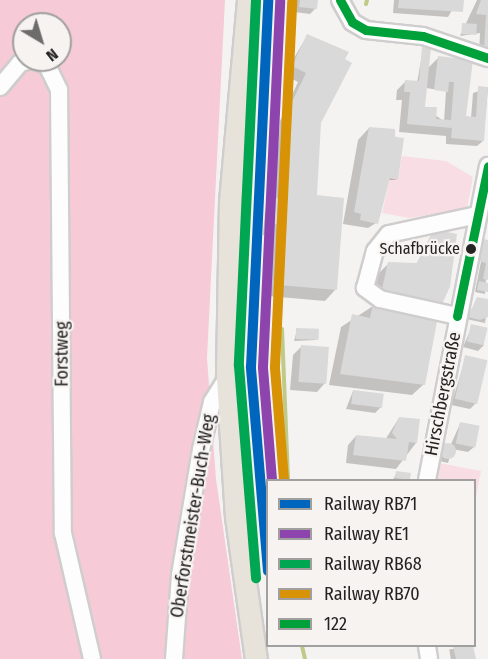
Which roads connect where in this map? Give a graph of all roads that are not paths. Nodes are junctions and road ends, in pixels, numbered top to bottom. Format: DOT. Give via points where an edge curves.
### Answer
graph roads {
  1 [pos="248,0"];
  2 [pos="340,0"];
  3 [pos="488,58"];
  4 [pos="12,70"];
  5 [pos="50,72"];
  6 [pos="0,87"];
  7 [pos="488,166"];
  8 [pos="478,215"];
  9 [pos="457,316"];
  10 [pos="227,378"];
  11 [pos="427,479"];
  12 [pos="92,659"];
  13 [pos="174,659"];
  14 [pos="256,659"];
  1 -- 10 [label="main road" via="230,201"];
  2 -- 3 [label="street" via="352,22 366,30 423,36"];
  4 -- 6 [label="street, Forstweg"];
  5 -- 12 [label="street, Forstweg" via="59,90 63,533"];
  7 -- 8 [label="street, Hirschbergstraße"];
  8 -- 9 [label="street, Hirschbergstraße"];
  8 -- 9 [label="street" via="389,234 375,251 365,288 380,300"];
  9 -- 11 [label="street, Hirschbergstraße"];
  10 -- 13 [label="street, Oberforstmeister-Buch-Weg" via="212,402 201,450 180,575"];
  10 -- 14 [label="main road" via="236,517"];
}
